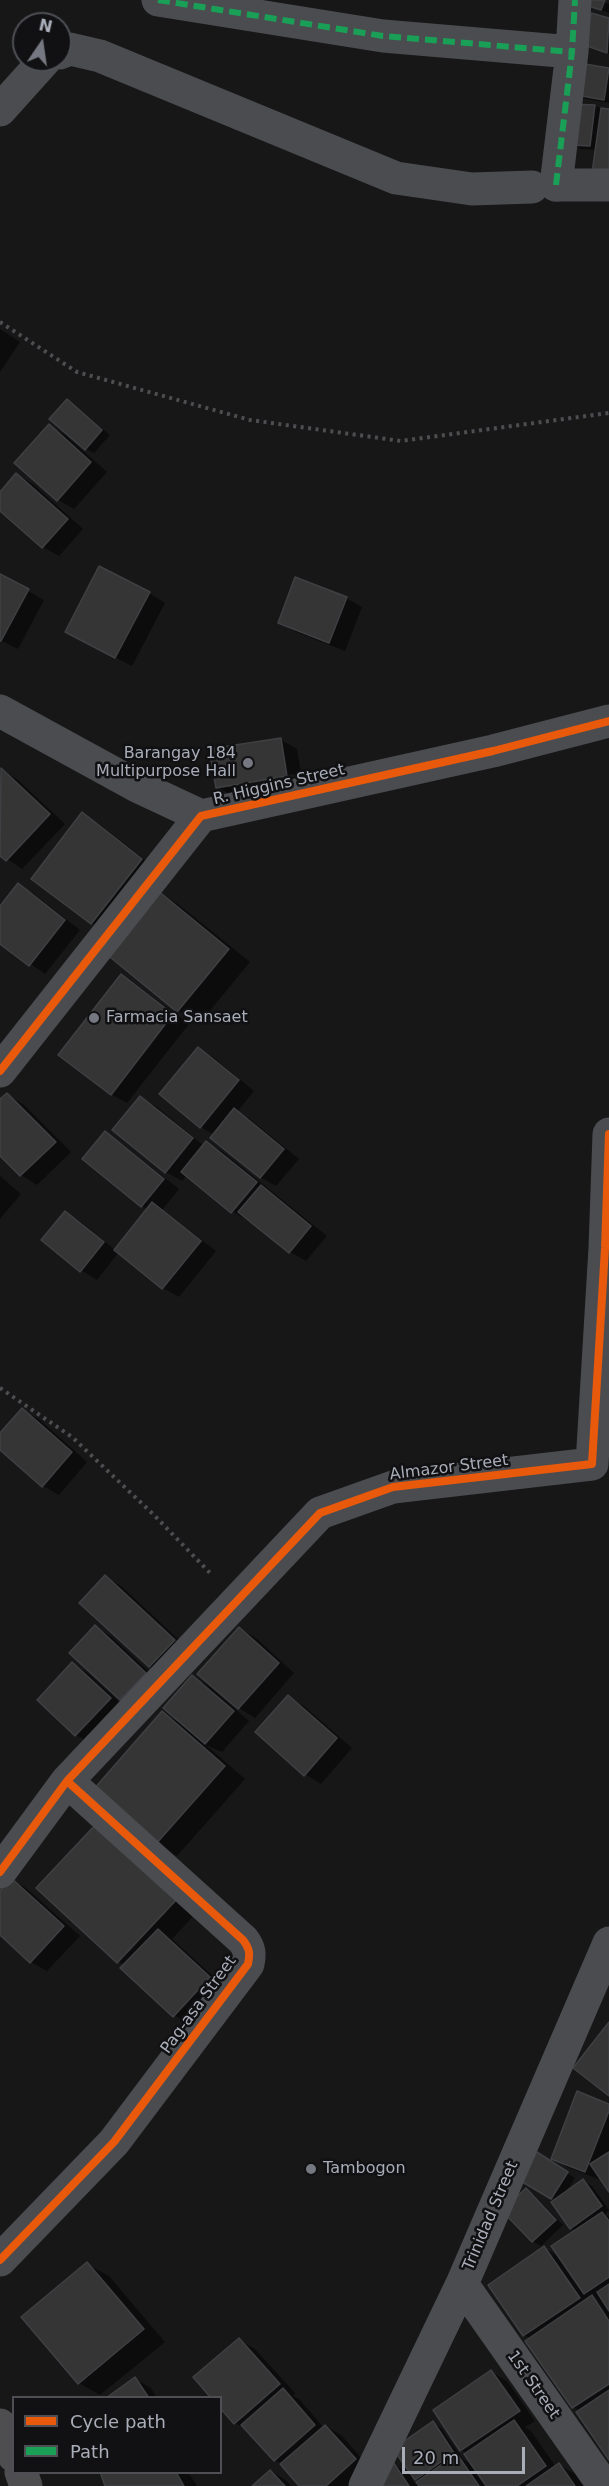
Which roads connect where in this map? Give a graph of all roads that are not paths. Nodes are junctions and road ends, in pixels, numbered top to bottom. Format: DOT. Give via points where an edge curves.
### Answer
graph roads {
  1 [pos="158,0"];
  2 [pos="575,0"];
  3 [pos="72,49"];
  4 [pos="572,52"];
  5 [pos="34,72"];
  6 [pos="0,110"];
  7 [pos="609,185"];
  8 [pos="544,186"];
  9 [pos="0,711"];
  10 [pos="609,721"];
  11 [pos="201,816"];
  12 [pos="0,1071"];
  13 [pos="609,1134"];
  14 [pos="67,1781"];
  15 [pos="0,1872"];
  16 [pos="609,1943"];
  17 [pos="0,2260"];
  18 [pos="462,2284"];
  19 [pos="0,2425"];
  20 [pos="12,2452"];
  21 [pos="365,2486"];
  22 [pos="604,2486"];
  1 -- 4 [label="street" via="383,36"];
  2 -- 4 [label="street"];
  3 -- 8 [label="street" via="100,56 396,178 472,189"];
  4 -- 8 [label="street" via="562,118"];
  5 -- 6 [label="street"];
  7 -- 8 [label="street"];
  9 -- 11 [label="street" via="137,786"];
  10 -- 11 [label="street, R. Higgins Street"];
  11 -- 12 [label="street, R. Higgins Street"];
  13 -- 14 [label="street, Almazor Street" via="592,1464 393,1487 320,1513"];
  14 -- 15 [label="street, Almazor Street"];
  14 -- 17 [label="street, Pag-asa Street" via="243,1940 250,1955 248,1964 114,2142"];
  16 -- 18 [label="street, Trinidad Street"];
  18 -- 21 [label="street, Trinidad Street"];
  18 -- 22 [label="street, 1st Street"];
  19 -- 20 [label="highway"];
}
